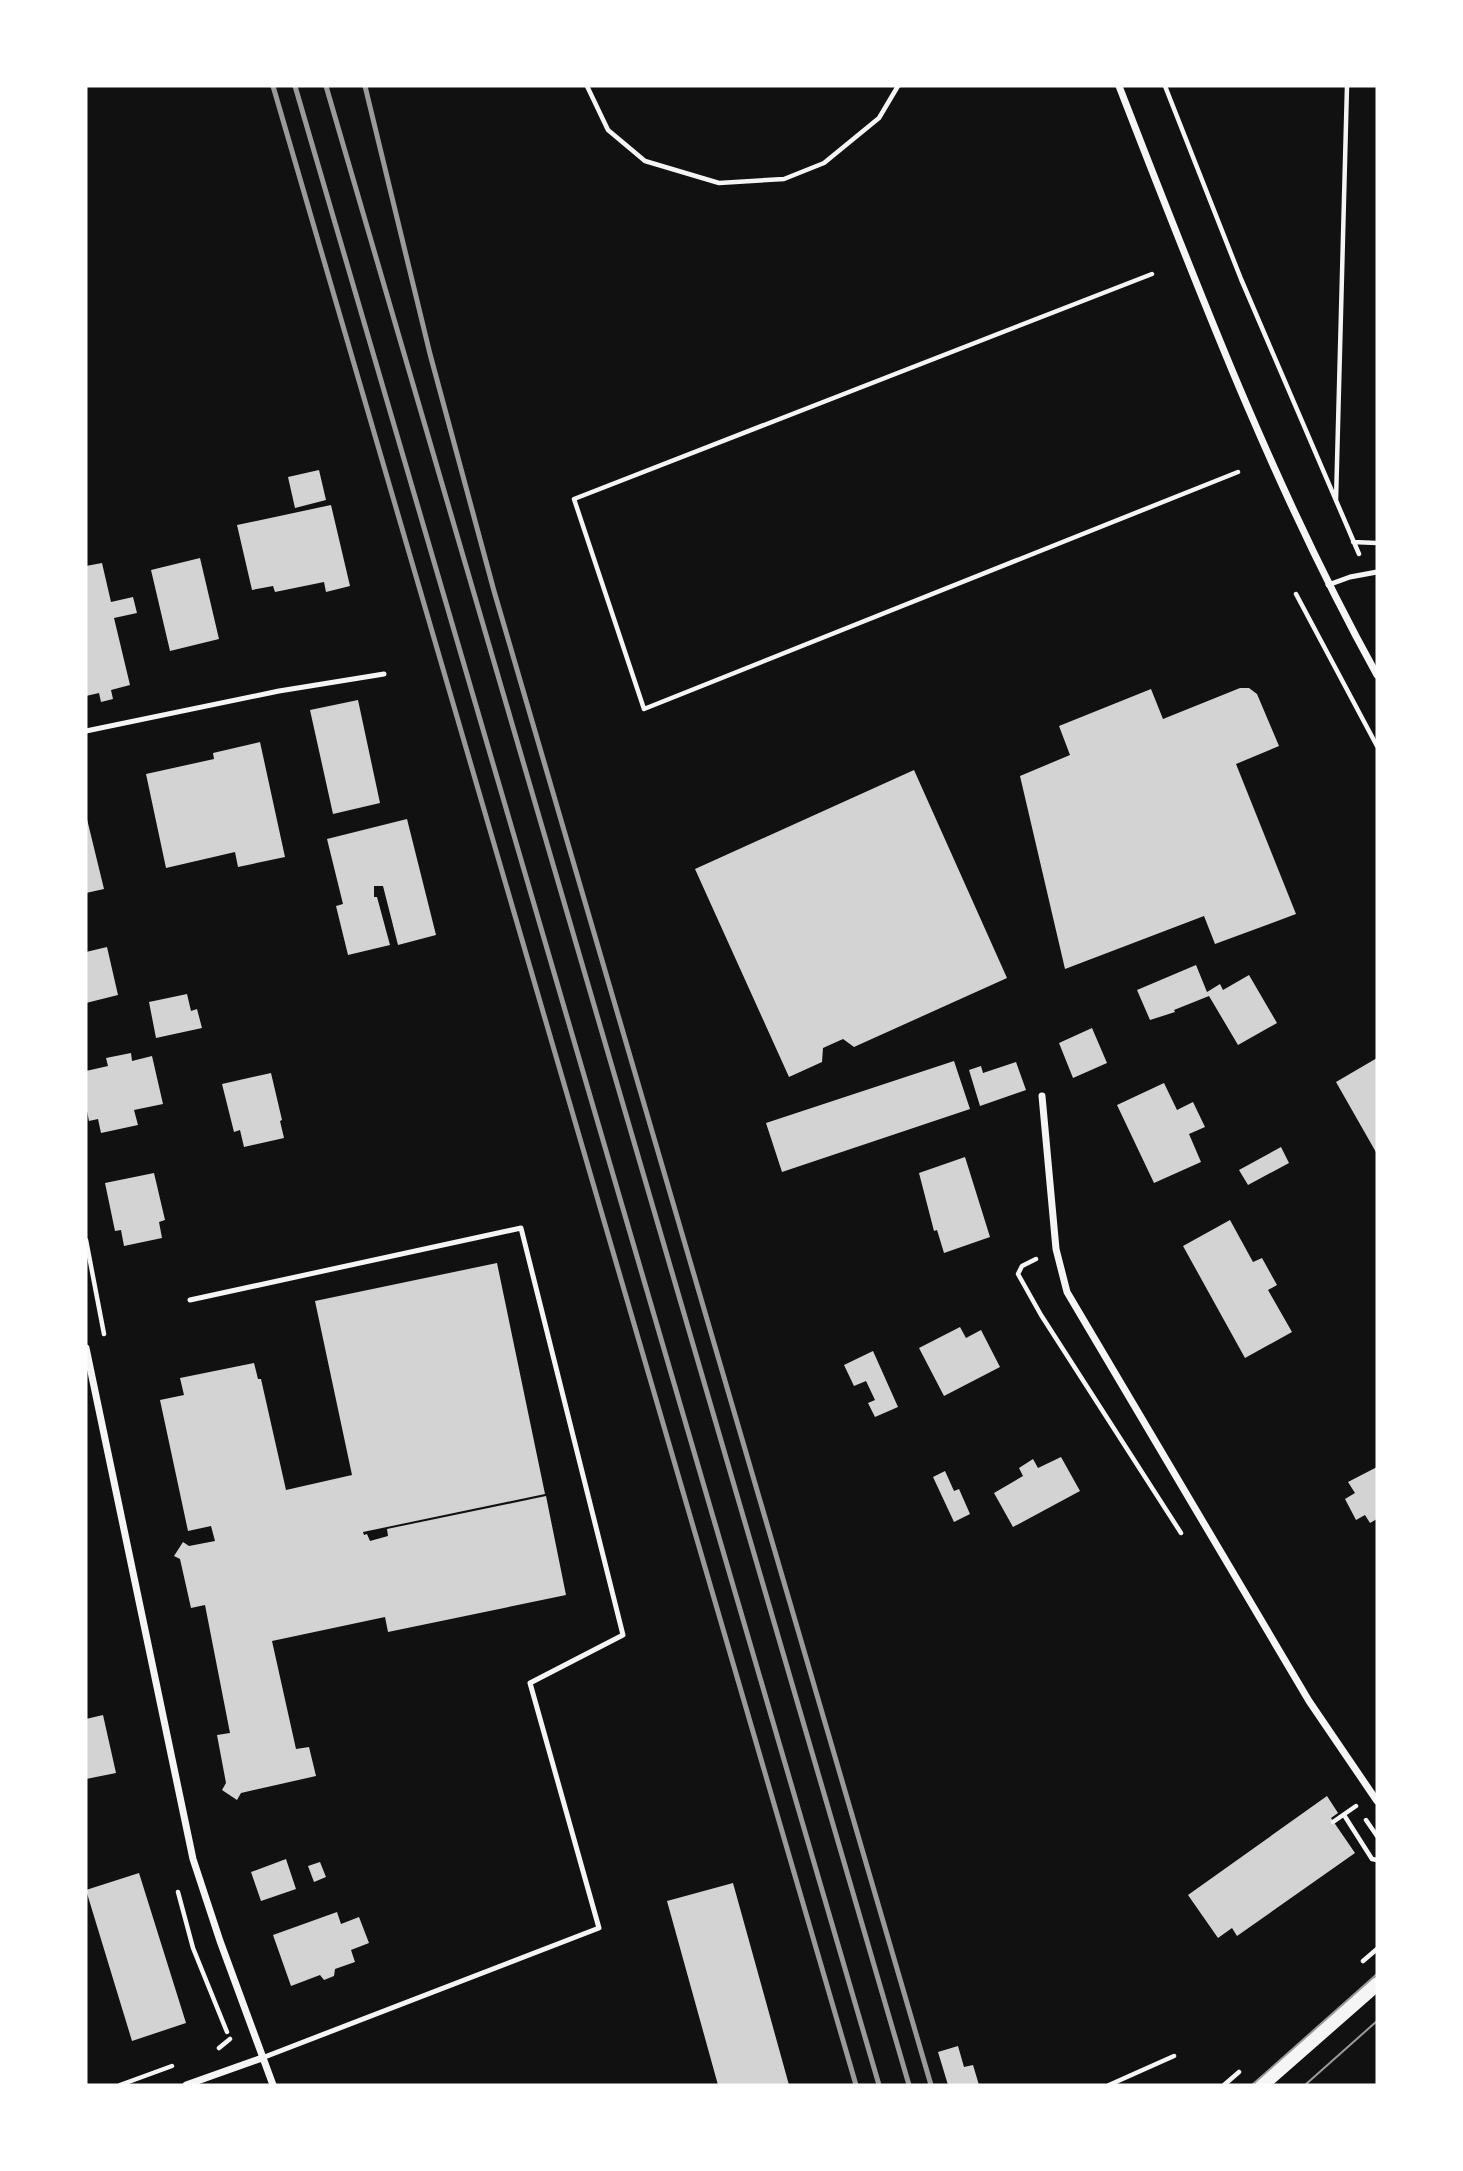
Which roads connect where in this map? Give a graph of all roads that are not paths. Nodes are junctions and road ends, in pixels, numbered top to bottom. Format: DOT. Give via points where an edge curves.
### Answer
graph roads {
  1 [pos="1119,86"];
  2 [pos="1377,572"];
  3 [pos="1328,585"];
  4 [pos="384,674"];
  5 [pos="1377,675"];
  6 [pos="86,731"];
  7 [pos="1042,1096"];
  8 [pos="190,1300"];
  9 [pos="86,1348"];
  10 [pos="1377,1801"];
  11 [pos="1377,1984"];
  12 [pos="262,2058"];
  13 [pos="186,2085"];
  14 [pos="273,2085"];
  15 [pos="1262,2085"];
  1 -- 3 [label="street" via="1279,482"];
  2 -- 3 [label="lane"];
  3 -- 5 [label="street"];
  4 -- 6 [label="lane" via="266,693"];
  7 -- 10 [label="street" via="1056,1249 1067,1292 1309,1701"];
  8 -- 12 [label="lane" via="521,1228 622,1635 530,1683 599,1928"];
  9 -- 12 [label="street" via="193,1859"];
  11 -- 15 [label="main road"];
  12 -- 13 [label="street"];
  12 -- 14 [label="street"];
}
